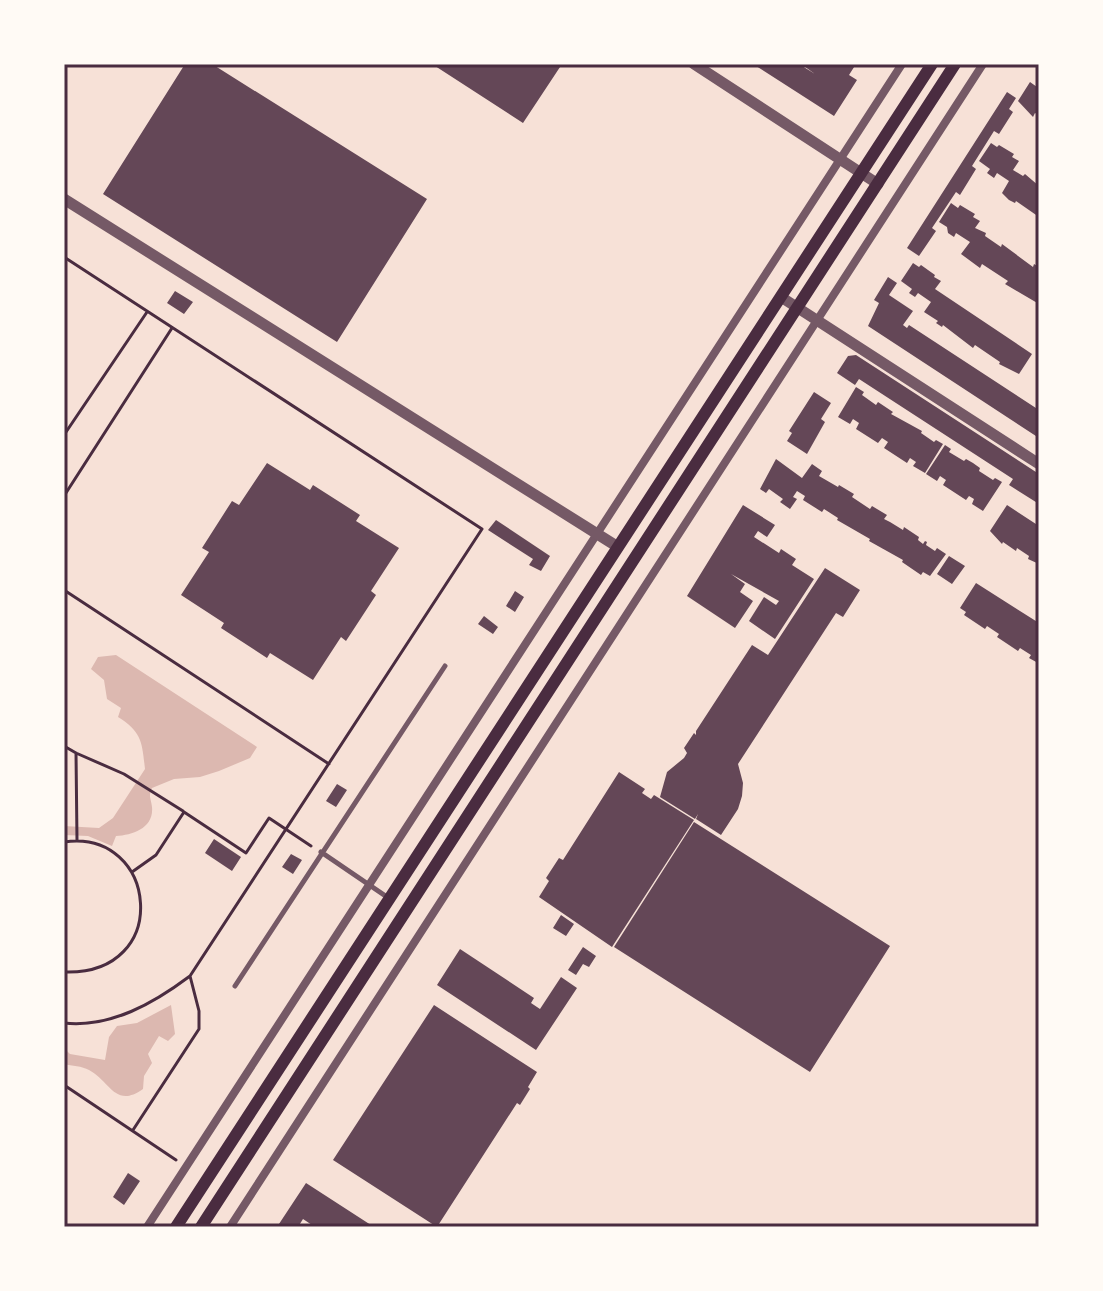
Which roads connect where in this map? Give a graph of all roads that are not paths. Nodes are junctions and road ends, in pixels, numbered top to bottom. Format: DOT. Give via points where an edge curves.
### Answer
graph roads {
  1 [pos="694,64"];
  2 [pos="902,64"];
  3 [pos="932,64"];
  4 [pos="955,64"];
  5 [pos="983,64"];
  6 [pos="840,159"];
  7 [pos="861,173"];
  8 [pos="878,184"];
  9 [pos="64,199"];
  10 [pos="781,297"];
  11 [pos="798,309"];
  12 [pos="817,321"];
  13 [pos="1039,464"];
  14 [pos="597,534"];
  15 [pos="618,547"];
  16 [pos="445,666"];
  17 [pos="321,852"];
  18 [pos="369,885"];
  19 [pos="388,898"];
  20 [pos="235,986"];
  21 [pos="147,1227"];
  22 [pos="176,1227"];
  23 [pos="201,1227"];
  24 [pos="230,1227"];
  1 -- 6 [label="street"];
  2 -- 6 [label="street"];
  3 -- 7 [label="main road"];
  4 -- 8 [label="main road"];
  5 -- 12 [label="street"];
  6 -- 7 [label="street"];
  6 -- 14 [label="street"];
  7 -- 8 [label="street"];
  7 -- 10 [label="main road"];
  8 -- 11 [label="main road"];
  9 -- 14 [label="street"];
  10 -- 11 [label="street"];
  10 -- 15 [label="main road"];
  11 -- 12 [label="street"];
  11 -- 23 [label="main road"];
  12 -- 13 [label="street"];
  12 -- 24 [label="street"];
  14 -- 15 [label="street"];
  14 -- 18 [label="street"];
  15 -- 19 [label="main road"];
  16 -- 17 [label="lane"];
  17 -- 18 [label="lane"];
  17 -- 20 [label="lane"];
  18 -- 19 [label="lane"];
  18 -- 21 [label="street"];
  19 -- 22 [label="main road"];
}
